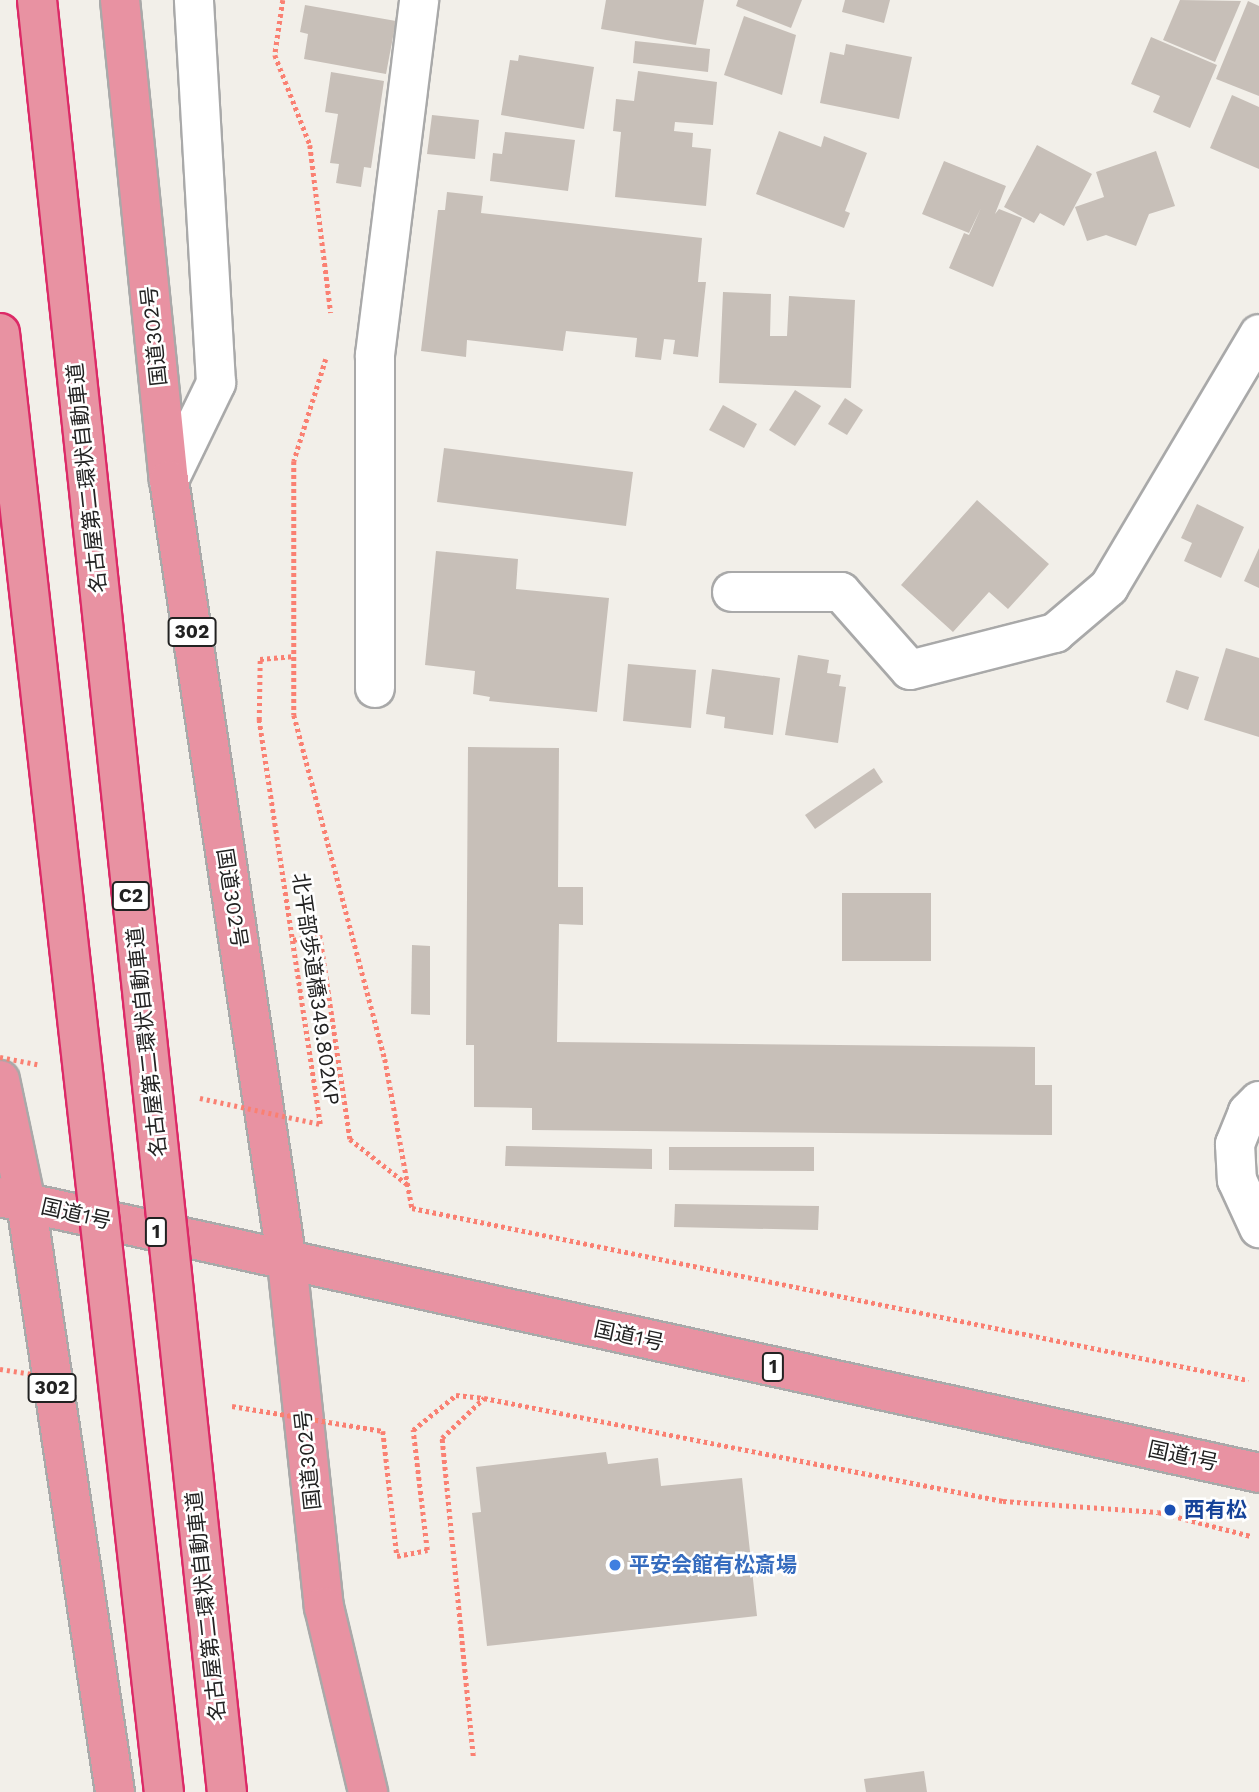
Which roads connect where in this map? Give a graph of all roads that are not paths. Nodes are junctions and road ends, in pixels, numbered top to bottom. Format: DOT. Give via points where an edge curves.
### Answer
graph roads {
  1 [pos="37,0"];
  2 [pos="120,0"];
  3 [pos="194,0"];
  4 [pos="419,0"];
  5 [pos="0,333"];
  6 [pos="1259,334"];
  7 [pos="169,480"];
  8 [pos="732,592"];
  9 [pos="375,688"];
  10 [pos="0,1080"];
  11 [pos="1259,1101"];
  12 [pos="13,1200"];
  13 [pos="1259,1228"];
  14 [pos="287,1262"];
  15 [pos="1259,1473"];
  16 [pos="115,1792"];
  17 [pos="164,1792"];
  18 [pos="227,1792"];
  19 [pos="368,1792"];
  1 -- 18 [label="highway, 名古屋第二環状自動車道 / C2, bridge"];
  2 -- 7 [label="highway, 国道302号 / 302"];
  3 -- 7 [label="street" via="216,383"];
  4 -- 9 [label="street" via="375,355"];
  5 -- 17 [label="highway, bridge"];
  6 -- 8 [label="street" via="1110,587 1055,633 910,670 841,592"];
  7 -- 14 [label="highway, 国道302号 / 302"];
  10 -- 12 [label="highway, 302"];
  11 -- 13 [label="street" via="1248,1112 1235,1144 1237,1180"];
  12 -- 14 [label="highway, 国道1号 / 1"];
  12 -- 16 [label="highway, 302"];
  14 -- 15 [label="highway, 国道1号 / 1"];
  14 -- 19 [label="highway, 国道302号 / 302" via="324,1607"];
}
